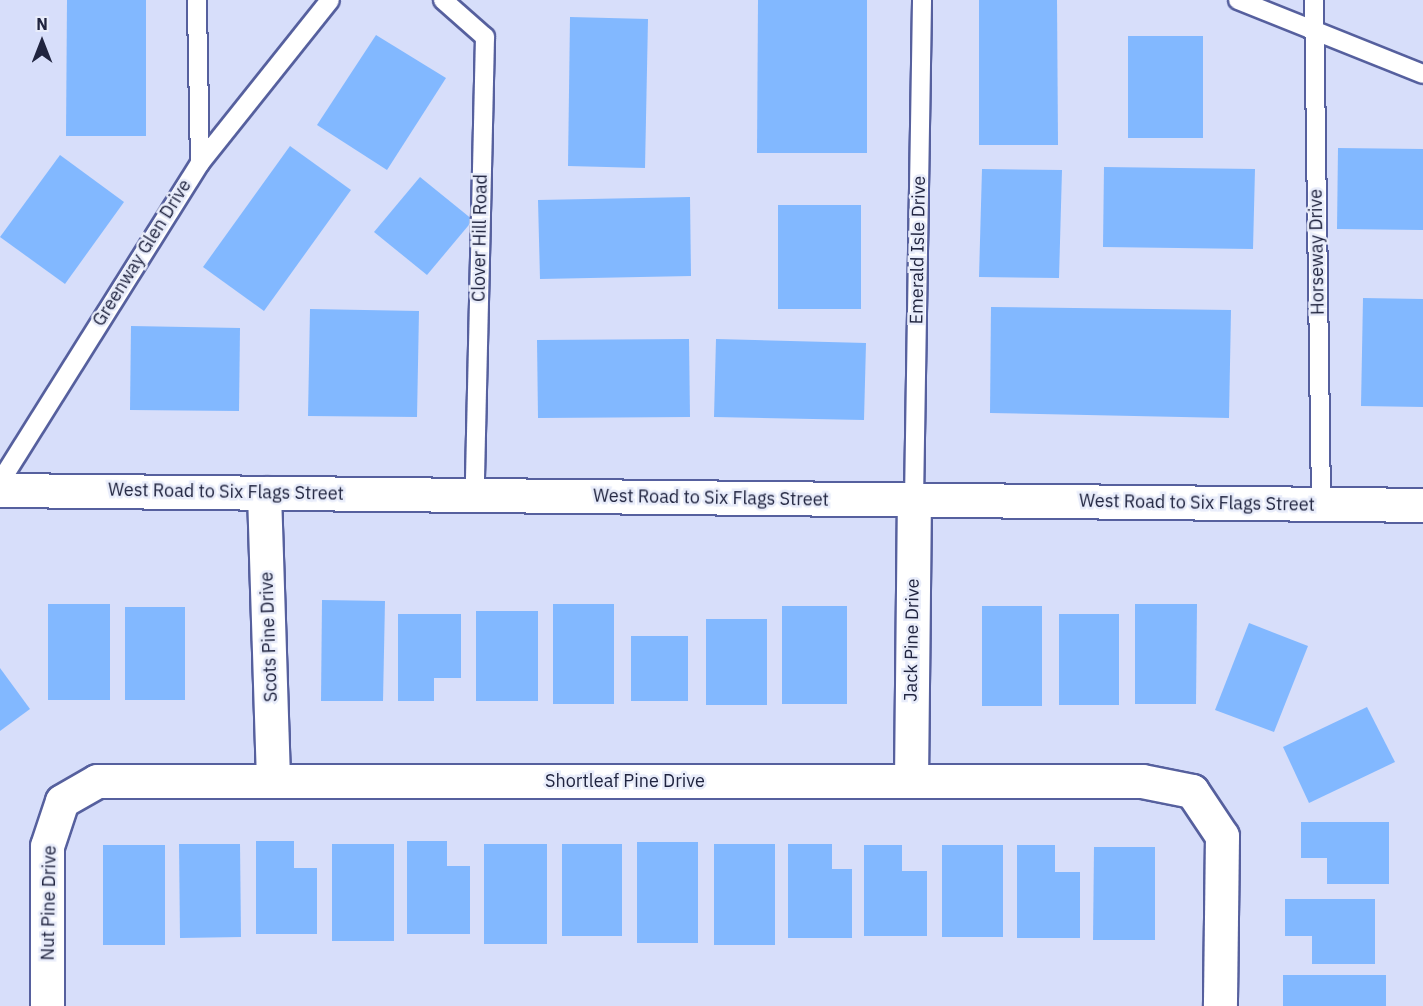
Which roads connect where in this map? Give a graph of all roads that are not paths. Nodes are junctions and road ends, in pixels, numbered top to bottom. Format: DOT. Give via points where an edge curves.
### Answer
graph roads {
  1 [pos="197,0"];
  2 [pos="330,0"];
  3 [pos="443,0"];
  4 [pos="922,0"];
  5 [pos="1238,0"];
  6 [pos="1314,0"];
  7 [pos="1314,30"];
  8 [pos="1423,74"];
  9 [pos="200,162"];
  10 [pos="0,482"];
  11 [pos="0,490"];
  12 [pos="264,493"];
  13 [pos="475,495"];
  14 [pos="914,500"];
  15 [pos="1321,504"];
  16 [pos="1423,505"];
  17 [pos="273,781"];
  18 [pos="911,781"];
  19 [pos="62,801"];
  20 [pos="47,1006"];
  21 [pos="1220,1006"];
  1 -- 9 [label="lane, Greenway Glen Drive"];
  2 -- 9 [label="lane"];
  3 -- 13 [label="lane, Clover Hill Road" via="485,37"];
  4 -- 14 [label="lane, Emerald Isle Drive"];
  5 -- 7 [label="lane"];
  6 -- 7 [label="lane, Horseway Drive"];
  7 -- 8 [label="lane"];
  7 -- 15 [label="lane, Horseway Drive"];
  9 -- 10 [label="lane, Greenway Glen Drive"];
  11 -- 12 [label="street, West Road to Six Flags Street"];
  12 -- 13 [label="street, West Road to Six Flags Street"];
  12 -- 17 [label="street, Scots Pine Drive"];
  13 -- 14 [label="street, West Road to Six Flags Street"];
  14 -- 15 [label="street, West Road to Six Flags Street"];
  14 -- 18 [label="street, Jack Pine Drive"];
  15 -- 16 [label="street, West Road to Six Flags Street"];
  17 -- 18 [label="street, Shortleaf Pine Drive"];
  17 -- 19 [label="street, Shortleaf Pine Drive" via="97,781"];
  18 -- 21 [label="street, Shortleaf Pine Drive" via="1142,781 1192,791 1222,836"];
  19 -- 20 [label="street, Nut Pine Drive" via="47,846"];
}
